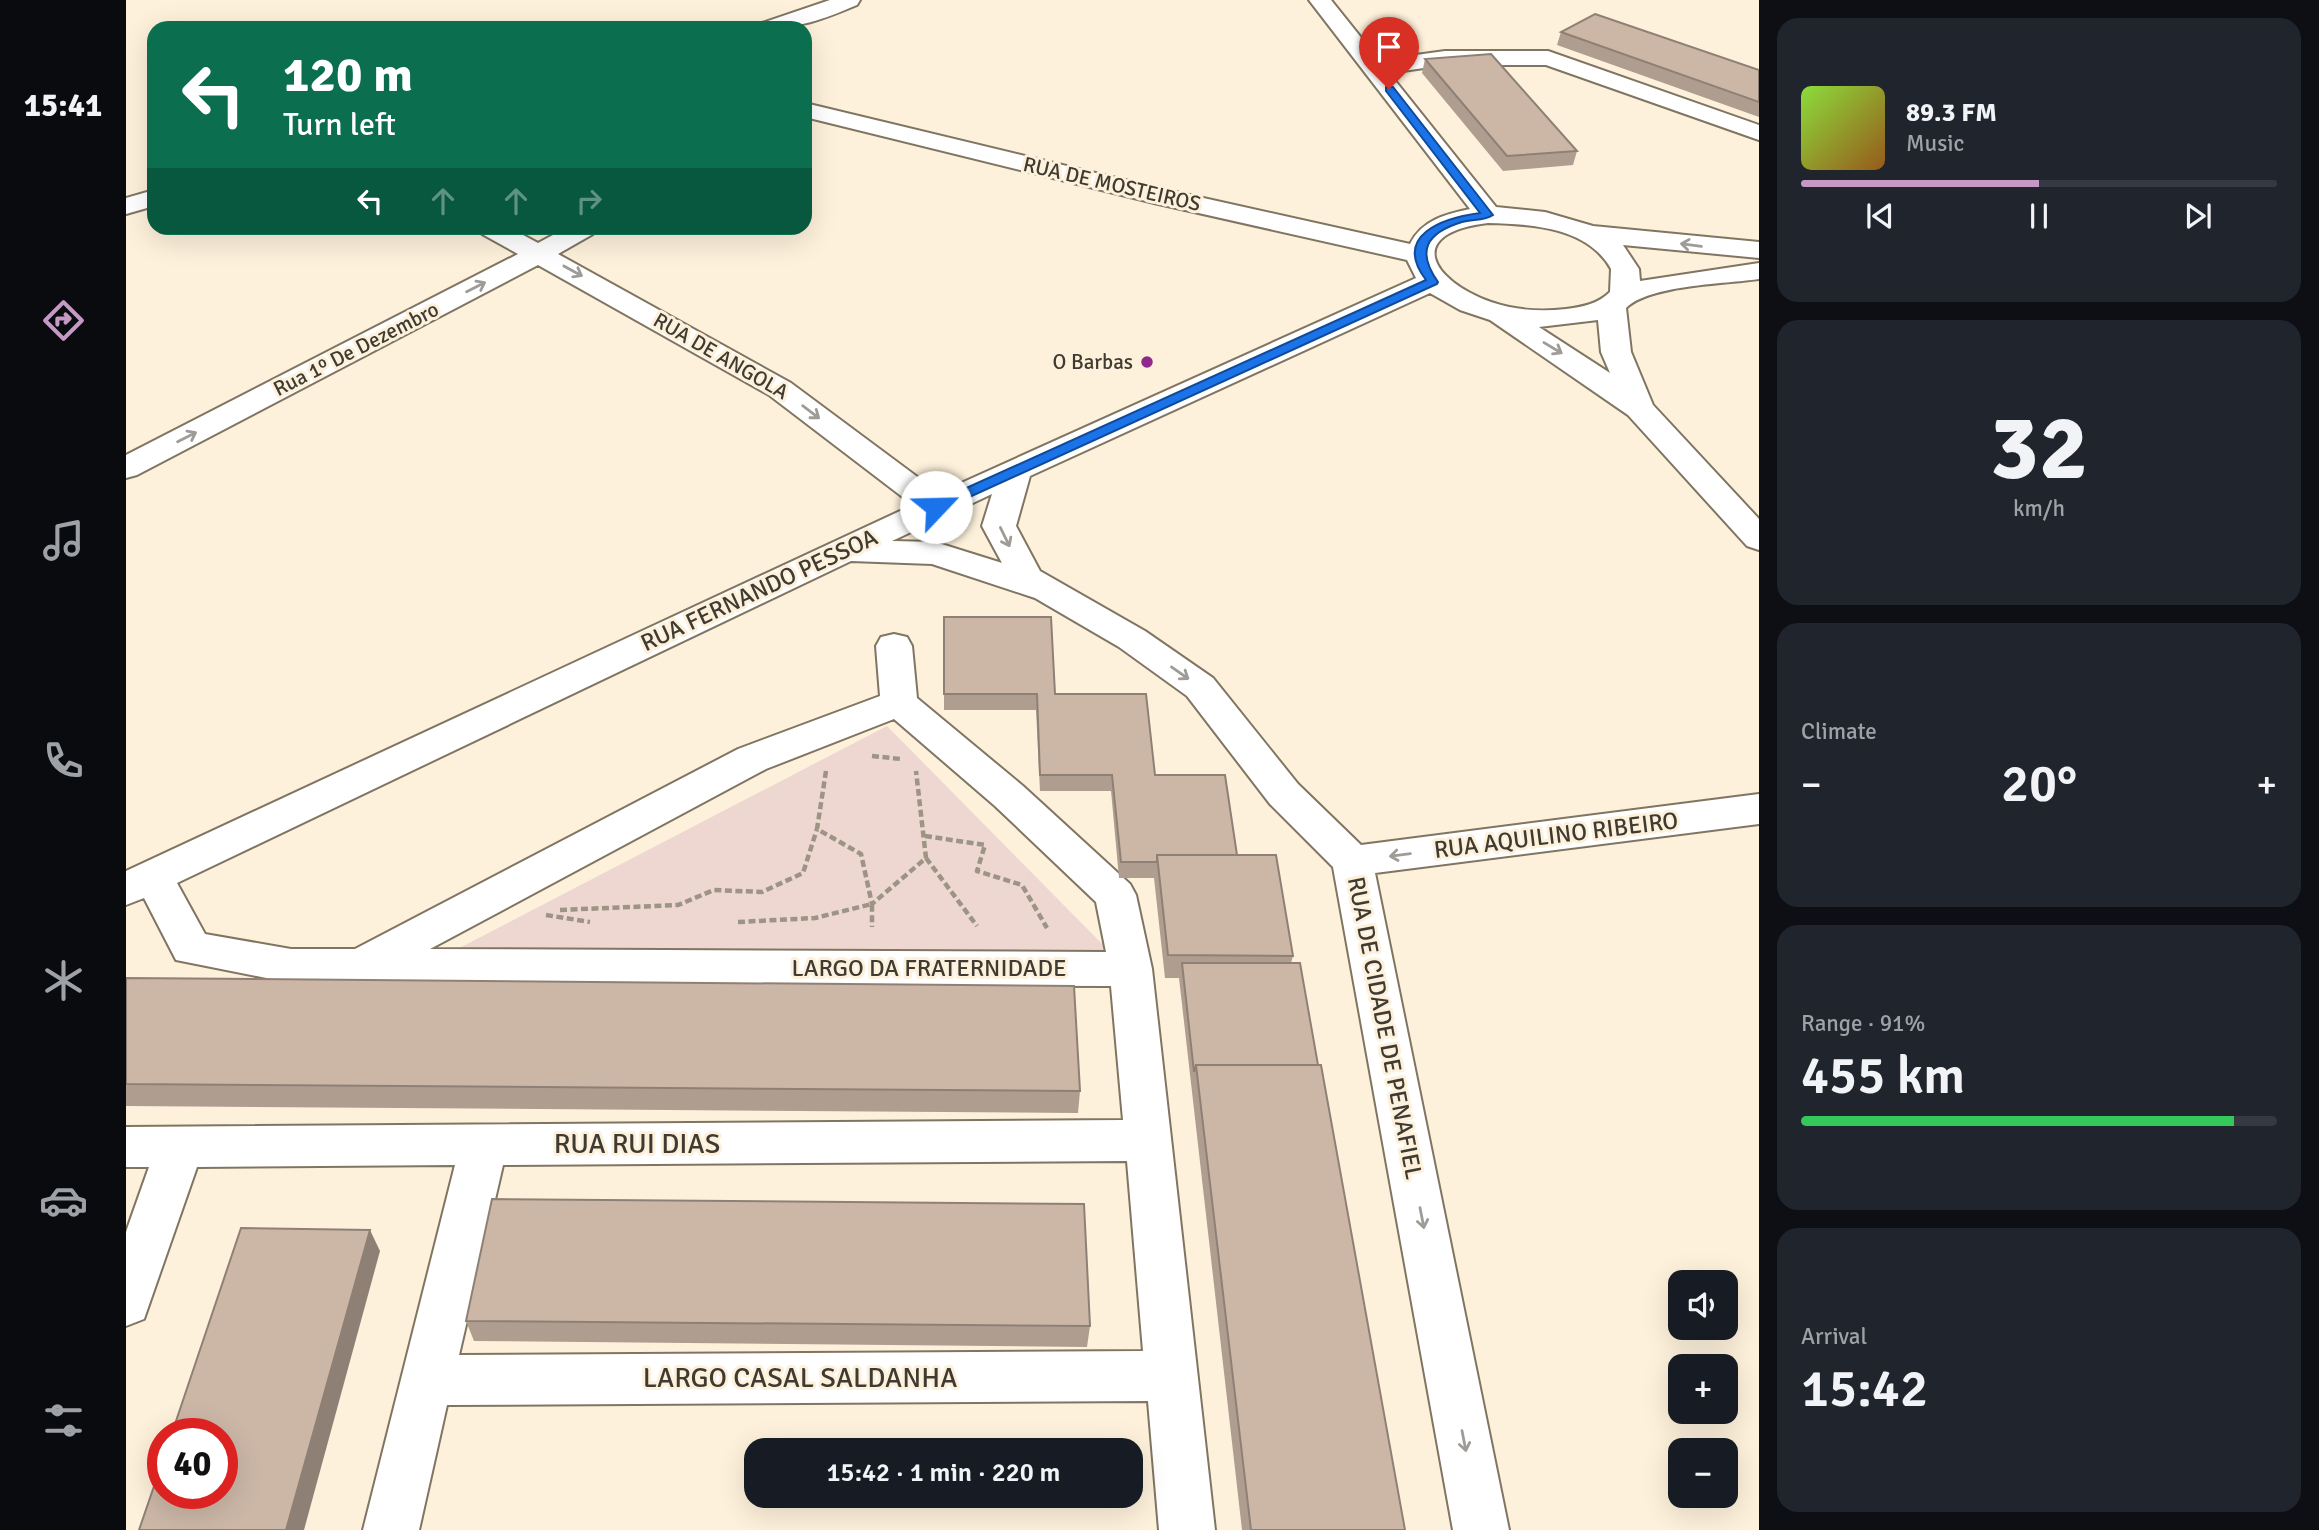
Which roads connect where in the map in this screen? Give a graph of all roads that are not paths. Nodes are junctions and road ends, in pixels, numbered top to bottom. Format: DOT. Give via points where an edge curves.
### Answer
graph roads {
  1 [pos="849,0"];
  2 [pos="1321,0"];
  3 [pos="794,21"];
  4 [pos="1373,68"];
  5 [pos="812,112"];
  6 [pos="1759,133"];
  7 [pos="147,200"];
  8 [pos="126,206"];
  9 [pos="1488,215"];
  10 [pos="1586,233"];
  11 [pos="505,235"];
  12 [pos="572,235"];
  13 [pos="1759,250"];
  14 [pos="541,253"];
  15 [pos="1426,268"];
  16 [pos="1759,271"];
  17 [pos="1616,300"];
  18 [pos="1495,313"];
  19 [pos="1639,408"];
  20 [pos="126,468"];
  21 [pos="1014,472"];
  22 [pos="936,507"];
  23 [pos="1759,539"];
  24 [pos="842,551"];
  25 [pos="1044,589"];
  26 [pos="894,646"];
  27 [pos="899,703"];
  28 [pos="1759,809"];
  29 [pos="1352,861"];
  30 [pos="139,883"];
  31 [pos="362,966"];
  32 [pos="1131,969"];
  33 [pos="1149,1140"];
  34 [pos="484,1145"];
  35 [pos="126,1147"];
  36 [pos="180,1147"];
  37 [pos="126,1302"];
  38 [pos="1172,1376"];
  39 [pos="427,1380"];
  40 [pos="391,1530"];
  41 [pos="1187,1530"];
  42 [pos="1481,1530"];
  1 -- 3 [label="street"];
  2 -- 4 [label="street"];
  4 -- 6 [label="street" via="1446,58 1548,58"];
  4 -- 9 [label="street"];
  5 -- 15 [label="street, RUA DE MOSTEIROS" via="1141,191"];
  7 -- 8 [label="street"];
  9 -- 10 [label="street" via="1544,220"];
  9 -- 15 [label="street" via="1439,227 1424,239"];
  13 -- 10 [label="street, one-way"];
  10 -- 17 [label="street" via="1623,263 1628,279"];
  11 -- 14 [label="street, RUA DE ANGOLA"];
  12 -- 14 [label="street, Rua 1º De Dezembro"];
  20 -- 14 [label="street, Rua 1º De Dezembro, one-way"];
  14 -- 22 [label="street, RUA DE ANGOLA, one-way" via="780,389"];
  15 -- 18 [label="street, RUA DE MOSTEIROS" via="1459,299"];
  15 -- 21 [label="street, RUA FERNANDO PESSOA"];
  16 -- 17 [label="street" via="1661,284"];
  17 -- 18 [label="street" via="1589,314 1560,319"];
  17 -- 19 [label="street" via="1616,352"];
  18 -- 19 [label="street, one-way"];
  19 -- 23 [label="street"];
  21 -- 22 [label="street, RUA FERNANDO PESSOA"];
  21 -- 25 [label="street, RUA DE CIDADE DE PENAFIEL, one-way" via="999,526 1027,579"];
  22 -- 24 [label="street, RUA FERNANDO PESSOA"];
  24 -- 25 [label="street" via="935,553"];
  24 -- 30 [label="street, RUA FERNANDO PESSOA"];
  25 -- 29 [label="street, RUA DE CIDADE DE PENAFIEL, one-way" via="1132,639 1200,687 1284,794"];
  26 -- 27 [label="street"];
  27 -- 31 [label="street, LARGO DA FRATERNIDADE" via="752,759"];
  27 -- 32 [label="street" via="1009,796 1115,895"];
  28 -- 29 [label="street, RUA AQUILINO RIBEIRO, one-way"];
  29 -- 42 [label="street, RUA DE CIDADE DE PENAFIEL, one-way"];
  30 -- 31 [label="street, LARGO DA FRATERNIDADE" via="191,948 291,966"];
  31 -- 32 [label="street, LARGO DA FRATERNIDADE"];
  32 -- 33 [label="street"];
  33 -- 34 [label="street, RUA RUI DIAS"];
  33 -- 38 [label="street"];
  34 -- 36 [label="street, RUA RUI DIAS"];
  34 -- 39 [label="street"];
  35 -- 36 [label="street, RUA RUI DIAS"];
  36 -- 37 [label="street"];
  38 -- 39 [label="street, LARGO CASAL SALDANHA"];
  38 -- 41 [label="street"];
  39 -- 40 [label="street"];
}
